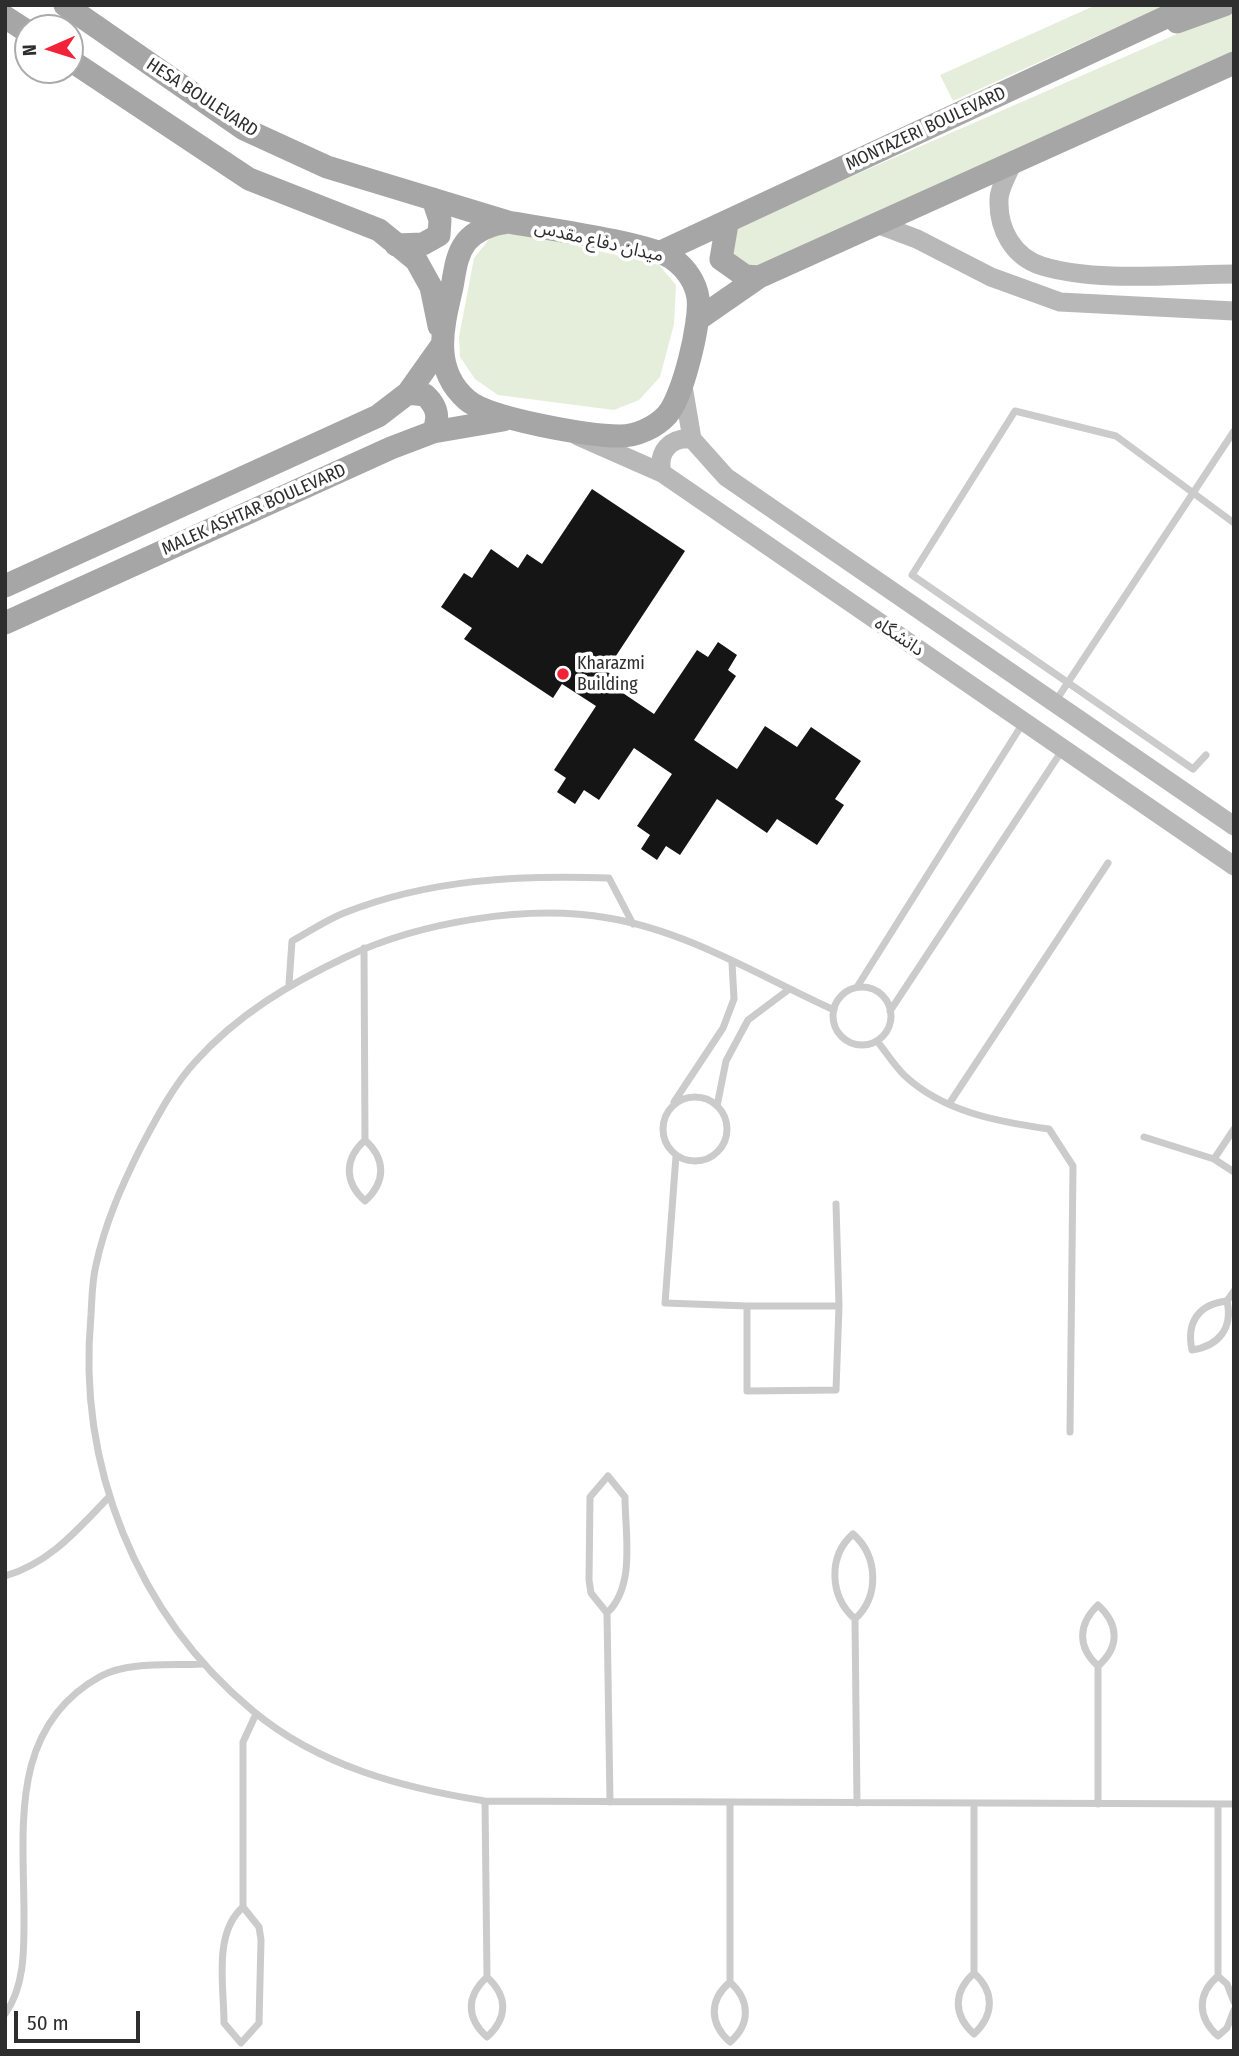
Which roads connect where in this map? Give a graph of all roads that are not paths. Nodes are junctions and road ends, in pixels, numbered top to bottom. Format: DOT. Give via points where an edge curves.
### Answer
graph roads {
  1 [pos="65,5"];
  2 [pos="1192,5"];
  3 [pos="1224,5"];
  4 [pos="1155,22"];
  5 [pos="1234,63"];
  6 [pos="84,69"];
  7 [pos="1223,76"];
  8 [pos="1014,160"];
  9 [pos="433,199"];
  10 [pos="508,222"];
  11 [pos="877,223"];
  12 [pos="727,224"];
  13 [pos="396,245"];
  14 [pos="661,252"];
  15 [pos="1234,274"];
  16 [pos="759,277"];
  17 [pos="1234,311"];
  18 [pos="697,320"];
  19 [pos="442,340"];
  20 [pos="682,379"];
  21 [pos="408,393"];
  22 [pos="509,419"];
  23 [pos="555,426"];
  24 [pos="1234,431"];
  25 [pos="433,432"];
  26 [pos="692,439"];
  27 [pos="662,473"];
  28 [pos="1194,491"];
  29 [pos="1234,523"];
  30 [pos="5,586"];
  31 [pos="5,623"];
  32 [pos="1068,682"];
  33 [pos="1054,703"];
  34 [pos="1024,722"];
  35 [pos="1063,749"];
  36 [pos="1206,755"];
  37 [pos="1234,826"];
  38 [pos="1108,863"];
  39 [pos="1234,866"];
  40 [pos="633,924"];
  41 [pos="364,948"];
  42 [pos="732,962"];
  43 [pos="289,984"];
  44 [pos="857,987"];
  45 [pos="788,990"];
  46 [pos="834,1010"];
  47 [pos="890,1011"];
  48 [pos="877,1041"];
  49 [pos="949,1104"];
  50 [pos="718,1106"];
  51 [pos="670,1108"];
  52 [pos="1234,1129"];
  53 [pos="1144,1138"];
  54 [pos="365,1140"];
  55 [pos="676,1156"];
  56 [pos="1214,1159"];
  57 [pos="1234,1172"];
  58 [pos="836,1204"];
  59 [pos="1234,1291"];
  60 [pos="1227,1301"];
  61 [pos="839,1306"];
  62 [pos="747,1307"];
  63 [pos="1070,1432"];
  64 [pos="109,1497"];
  65 [pos="5,1576"];
  66 [pos="607,1613"];
  67 [pos="855,1619"];
  68 [pos="202,1664"];
  69 [pos="1098,1666"];
  70 [pos="256,1714"];
  71 [pos="485,1801"];
  72 [pos="610,1802"];
  73 [pos="730,1802"];
  74 [pos="857,1803"];
  75 [pos="974,1804"];
  76 [pos="1098,1804"];
  77 [pos="1218,1804"];
  78 [pos="1234,1804"];
  79 [pos="243,1907"];
  80 [pos="974,1973"];
  81 [pos="1218,1976"];
  82 [pos="487,1977"];
  83 [pos="730,1982"];
  84 [pos="1234,2002"];
  85 [pos="1234,2010"];
  86 [pos="5,2014"];
  1 -- 9 [label="main road, HESA BOULEVARD" via="244,129 327,167"];
  2 -- 4 [label="main road, MONTAZERI BOULEVARD"];
  3 -- 4 [label="main road" via="1179,22"];
  4 -- 12 [label="main road, MONTAZERI BOULEVARD"];
  5 -- 7 [label="main road"];
  6 -- 13 [label="main road" via="248,179 379,230"];
  7 -- 8 [label="main road"];
  8 -- 11 [label="main road"];
  8 -- 15 [label="main road" via="998,197 1000,219 1006,240 1040,265 1089,274"];
  9 -- 10 [label="main road, HESA BOULEVARD"];
  9 -- 13 [label="main road" via="439,235 423,244"];
  10 -- 14 [label="main road, میدان دفاع مقدس"];
  10 -- 19 [label="main road, میدان دفاع مقدس" via="479,231 459,253"];
  11 -- 16 [label="main road"];
  11 -- 17 [label="main road" via="1060,302"];
  12 -- 14 [label="main road, MONTAZERI BOULEVARD"];
  12 -- 16 [label="main road" via="721,259 745,276"];
  13 -- 19 [label="main road" via="415,260 431,287"];
  14 -- 18 [label="main road, میدان دفاع مقدس" via="685,269 693,283"];
  16 -- 18 [label="main road"];
  18 -- 20 [label="main road, میدان دفاع مقدس"];
  19 -- 21 [label="main road, MALEK ASHTAR BOULEVARD"];
  19 -- 22 [label="main road, میدان دفاع مقدس" via="451,381 466,400 486,413"];
  20 -- 23 [label="main road, میدان دفاع مقدس" via="676,402 666,416 637,434 620,436"];
  20 -- 26 [label="main road"];
  21 -- 25 [label="main road" via="425,395 431,401 438,416"];
  21 -- 30 [label="main road, MALEK ASHTAR BOULEVARD" via="378,416"];
  22 -- 23 [label="main road, میدان دفاع مقدس"];
  22 -- 25 [label="main road, MALEK ASHTAR BOULEVARD"];
  23 -- 27 [label="main road, دانشگاه"];
  24 -- 28 [label="lane"];
  25 -- 31 [label="main road, MALEK ASHTAR BOULEVARD"];
  26 -- 27 [label="main road" via="669,444 661,457"];
  26 -- 33 [label="main road, دانشگاه" via="726,477"];
  27 -- 34 [label="main road, دانشگاه"];
  28 -- 29 [label="lane"];
  28 -- 32 [label="lane"];
  28 -- 32 [label="lane" via="1116,436 1015,411 912,575"];
  32 -- 33 [label="lane"];
  32 -- 36 [label="lane" via="1193,769"];
  33 -- 37 [label="main road, دانشگاه"];
  34 -- 35 [label="main road, دانشگاه"];
  34 -- 44 [label="lane"];
  35 -- 39 [label="main road, دانشگاه"];
  35 -- 47 [label="lane"];
  38 -- 49 [label="lane"];
  40 -- 41 [label="lane" via="607,917 533,914 459,921"];
  40 -- 42 [label="lane" via="682,938"];
  40 -- 43 [label="lane" via="609,878 531,875 453,882 342,914 292,941"];
  41 -- 43 [label="lane"];
  41 -- 54 [label="lane"];
  42 -- 45 [label="lane"];
  42 -- 51 [label="lane" via="734,999 727,1018"];
  43 -- 64 [label="lane" via="230,1028 192,1065 118,1191 95,1266 88,1349 92,1430"];
  44 -- 46 [label="lane" via="838,999"];
  44 -- 47 [label="lane" via="879,992"];
  45 -- 46 [label="lane"];
  45 -- 50 [label="lane" via="748,1020 726,1061"];
  46 -- 48 [label="lane" via="833,1021 845,1040 856,1044"];
  47 -- 48 [label="lane" via="890,1023"];
  48 -- 49 [label="lane" via="904,1075"];
  49 -- 63 [label="lane" via="997,1122 1049,1129 1073,1166"];
  50 -- 51 [label="lane" via="698,1097 678,1101"];
  50 -- 55 [label="lane" via="727,1125 723,1146 696,1162"];
  51 -- 55 [label="lane" via="664,1118 664,1139"];
  52 -- 56 [label="lane"];
  53 -- 56 [label="lane"];
  54 -- 54 [label="lane" via="356,1148 349,1171 350,1182 365,1201 380,1182 382,1171 374,1148"];
  55 -- 62 [label="lane" via="665,1303"];
  56 -- 57 [label="lane"];
  58 -- 61 [label="lane"];
  59 -- 60 [label="lane"];
  60 -- 60 [label="lane" via="1204,1307 1196,1315 1190,1326 1192,1350 1223,1335 1228,1324"];
  61 -- 62 [label="lane"];
  61 -- 62 [label="lane" via="836,1390 747,1391"];
  64 -- 65 [label="lane" via="59,1549 28,1570"];
  64 -- 68 [label="lane" via="134,1560"];
  66 -- 66 [label="lane" via="617,1604 625,1580 625,1497 608,1476 590,1497 589,1580 591,1593"];
  66 -- 72 [label="lane"];
  67 -- 67 [label="lane" via="864,1610 873,1585 870,1554 853,1534 836,1555 836,1586 845,1610"];
  67 -- 74 [label="lane"];
  68 -- 70 [label="lane"];
  68 -- 86 [label="lane" via="135,1667 102,1675 65,1704 45,1731 30,1760 24,1800 24,1955 15,2000"];
  69 -- 69 [label="lane" via="1113,1647 1115,1636 1113,1624 1098,1605 1089,1613 1082,1636"];
  69 -- 76 [label="lane"];
  70 -- 71 [label="lane" via="365,1775"];
  70 -- 79 [label="lane" via="243,1742"];
  71 -- 72 [label="lane"];
  71 -- 82 [label="lane"];
  72 -- 73 [label="lane"];
  73 -- 74 [label="lane"];
  73 -- 83 [label="lane"];
  74 -- 75 [label="lane"];
  75 -- 76 [label="lane"];
  75 -- 80 [label="lane"];
  76 -- 77 [label="lane"];
  77 -- 78 [label="lane"];
  77 -- 81 [label="lane"];
  79 -- 79 [label="lane" via="227,1927 224,2023 242,2043 259,2023 261,1940 259,1927"];
  80 -- 80 [label="lane" via="965,1981 957,2004 959,2015 974,2034 989,2015 990,2004 983,1981"];
  81 -- 84 [label="lane"];
  81 -- 85 [label="lane" via="1203,1994 1203,2018 1218,2036"];
  82 -- 82 [label="lane" via="472,1995 470,2007 472,2019 487,2037 502,2019 504,2007 502,1995"];
  83 -- 83 [label="lane" via="715,2000 713,2012 721,2034 730,2042 739,2034 746,2012 744,2000"];
}
